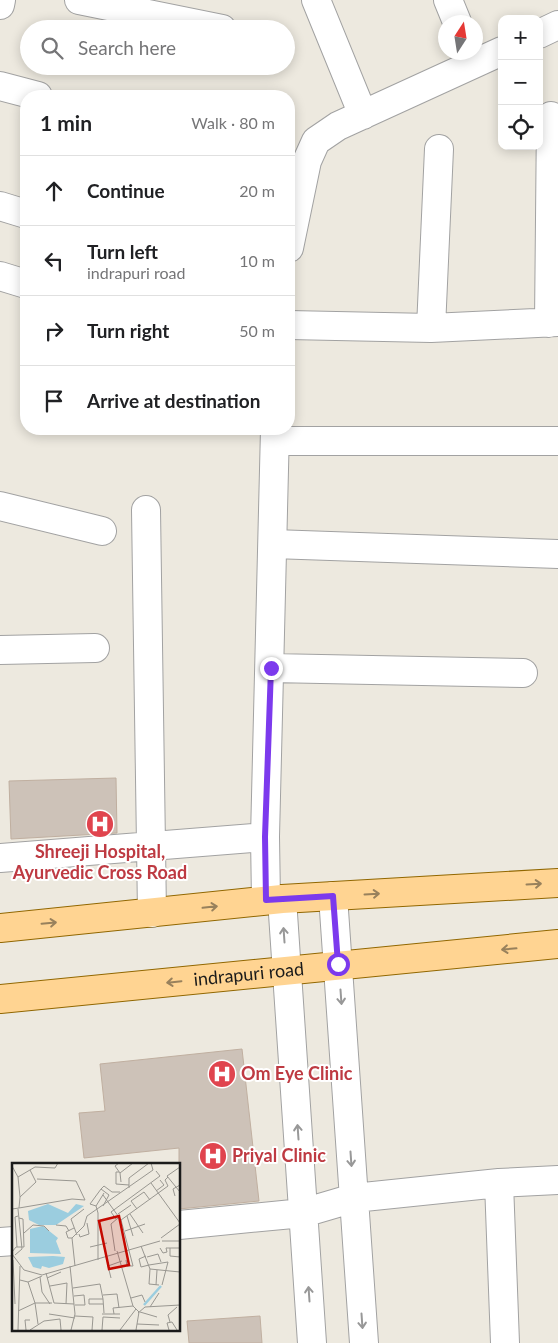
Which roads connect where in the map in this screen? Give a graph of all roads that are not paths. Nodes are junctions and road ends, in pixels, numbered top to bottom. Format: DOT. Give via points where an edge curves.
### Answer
graph roads {
  1 [pos="1,0"];
  2 [pos="80,0"];
  3 [pos="316,0"];
  4 [pos="448,0"];
  5 [pos="0,5"];
  6 [pos="454,15"];
  7 [pos="178,20"];
  8 [pos="558,25"];
  9 [pos="543,32"];
  10 [pos="498,53"];
  11 [pos="483,56"];
  12 [pos="468,60"];
  13 [pos="0,86"];
  14 [pos="20,91"];
  15 [pos="363,115"];
  16 [pos="551,116"];
  17 [pos="439,149"];
  18 [pos="0,206"];
  19 [pos="20,212"];
  20 [pos="295,219"];
  21 [pos="0,276"];
  22 [pos="20,282"];
  23 [pos="553,323"];
  24 [pos="295,325"];
  25 [pos="431,328"];
  26 [pos="275,435"];
  27 [pos="558,441"];
  28 [pos="0,506"];
  29 [pos="146,510"];
  30 [pos="102,531"];
  31 [pos="273,544"];
  32 [pos="558,554"];
  33 [pos="96,648"];
  34 [pos="0,650"];
  35 [pos="271,668"];
  36 [pos="522,673"];
  37 [pos="265,837"];
  38 [pos="151,846"];
  39 [pos="0,858"];
  40 [pos="558,883"];
  41 [pos="333,896"];
  42 [pos="274,900"];
  43 [pos="152,913"];
  44 [pos="0,928"];
  45 [pos="558,944"];
  46 [pos="338,964"];
  47 [pos="287,970"];
  48 [pos="0,999"];
  49 [pos="558,1180"];
  50 [pos="498,1183"];
  51 [pos="354,1198"];
  52 [pos="303,1213"];
  53 [pos="180,1225"];
  54 [pos="312,1343"];
  55 [pos="364,1343"];
  56 [pos="505,1343"];
  1 -- 5 [label="street"];
  2 -- 7 [label="street"];
  3 -- 15 [label="street"];
  4 -- 6 [label="street"];
  8 -- 9 [label="street"];
  10 -- 11 [label="street"];
  12 -- 15 [label="street"];
  13 -- 14 [label="street"];
  15 -- 20 [label="street" via="316,141 307,160"];
  16 -- 23 [label="street"];
  17 -- 25 [label="street"];
  18 -- 19 [label="street"];
  21 -- 22 [label="street"];
  23 -- 25 [label="street"];
  24 -- 25 [label="street"];
  26 -- 27 [label="street"];
  26 -- 31 [label="street"];
  28 -- 30 [label="street"];
  29 -- 38 [label="street"];
  31 -- 32 [label="street"];
  31 -- 35 [label="street"];
  33 -- 34 [label="street"];
  35 -- 36 [label="street"];
  35 -- 37 [label="street"];
  37 -- 38 [label="street"];
  37 -- 42 [label="street"];
  38 -- 39 [label="street"];
  38 -- 43 [label="street"];
  41 -- 40 [label="main road, one-way"];
  41 -- 42 [label="main road"];
  41 -- 46 [label="street"];
  43 -- 42 [label="main road, one-way"];
  47 -- 42 [label="street, one-way"];
  44 -- 43 [label="main road, one-way"];
  45 -- 46 [label="main road, indrapuri road, one-way"];
  46 -- 47 [label="main road, indrapuri road"];
  46 -- 51 [label="street, one-way"];
  47 -- 48 [label="main road, indrapuri road, one-way"];
  52 -- 47 [label="street, one-way"];
  49 -- 50 [label="street"];
  50 -- 51 [label="street"];
  50 -- 56 [label="street"];
  51 -- 52 [label="street"];
  51 -- 55 [label="street, one-way"];
  52 -- 53 [label="street"];
  54 -- 52 [label="street, one-way"];
}
